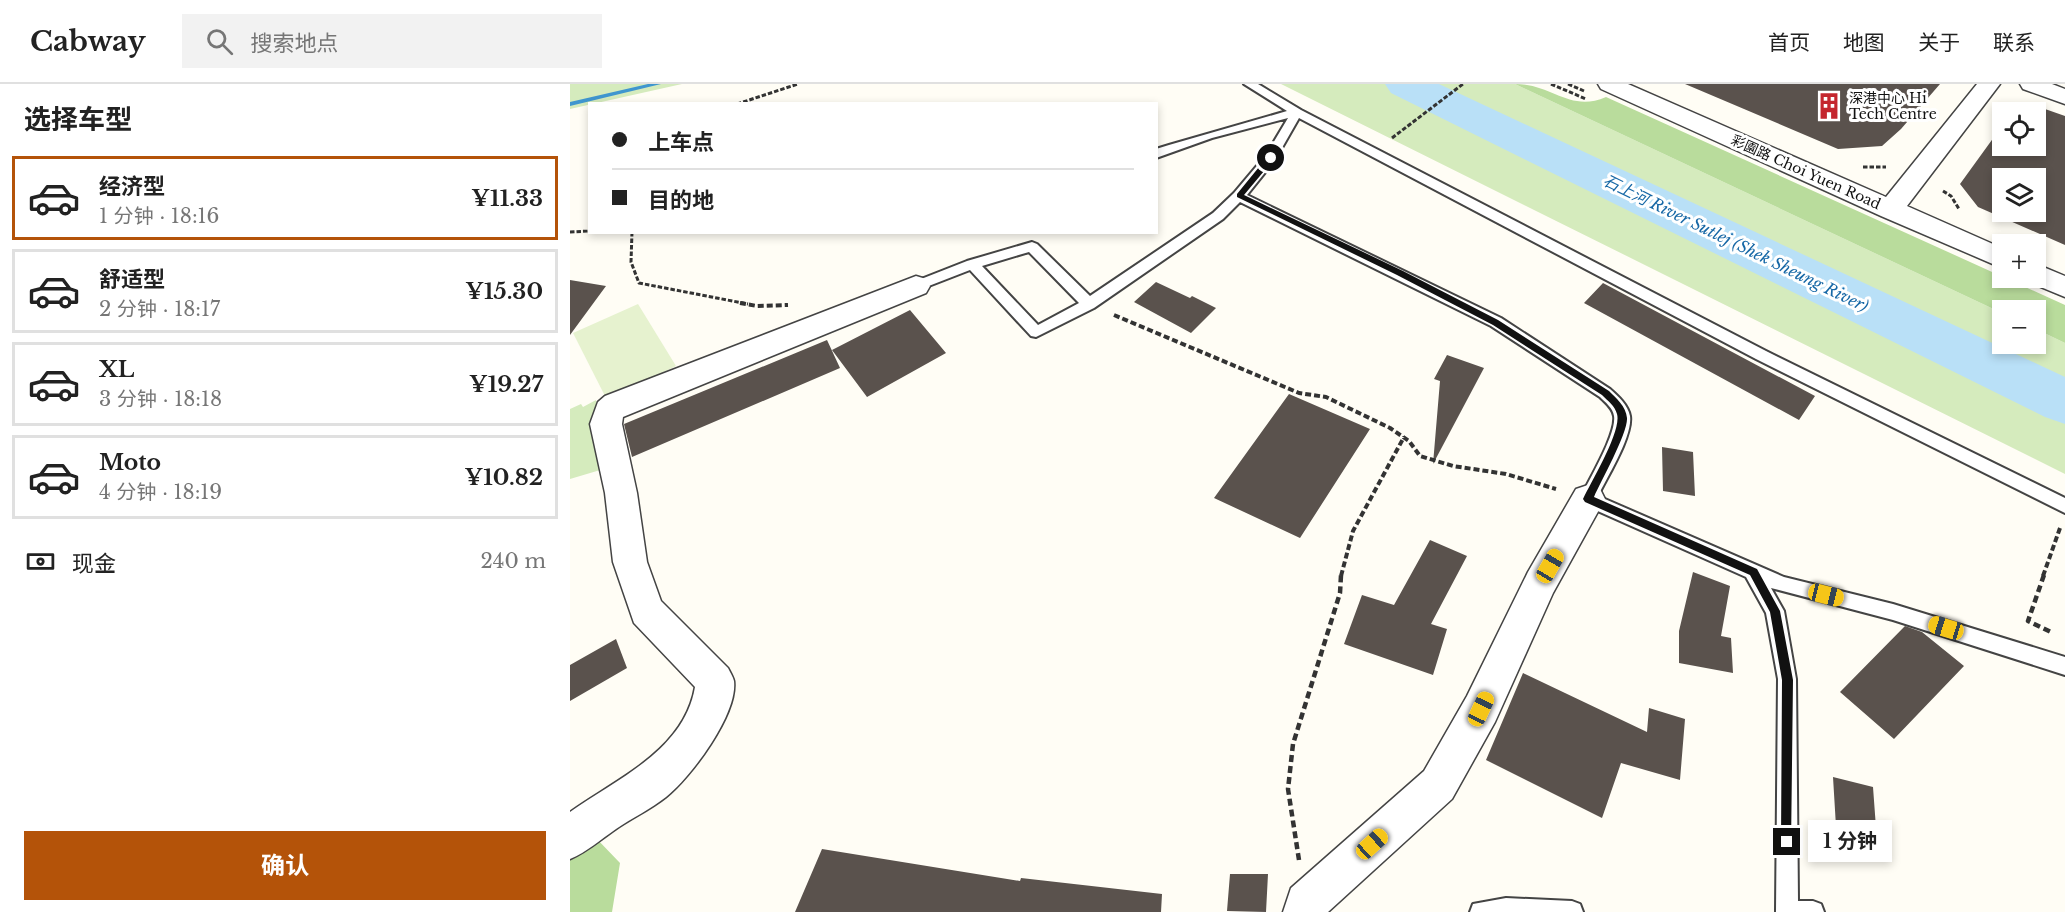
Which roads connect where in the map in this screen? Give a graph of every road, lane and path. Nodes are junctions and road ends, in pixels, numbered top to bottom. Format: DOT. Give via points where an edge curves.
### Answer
graph roads {
  1 [pos="798,84"];
  2 [pos="1250,84"];
  3 [pos="1463,84"];
  4 [pos="1551,84"];
  5 [pos="1609,84"];
  6 [pos="1989,84"];
  7 [pos="2031,84"];
  8 [pos="2065,97"];
  9 [pos="1591,101"];
  10 [pos="743,102"];
  11 [pos="1297,112"];
  12 [pos="1391,138"];
  13 [pos="1158,152"];
  14 [pos="1239,196"];
  15 [pos="1890,210"];
  16 [pos="588,231"];
  17 [pos="570,232"];
  18 [pos="632,234"];
  19 [pos="1034,234"];
  20 [pos="1032,247"];
  21 [pos="1992,255"];
  22 [pos="972,264"];
  23 [pos="2046,278"];
  24 [pos="916,286"];
  25 [pos="2065,287"];
  26 [pos="1089,304"];
  27 [pos="790,305"];
  28 [pos="1404,437"];
  29 [pos="1588,499"];
  30 [pos="2065,506"];
  31 [pos="2061,523"];
  32 [pos="1753,572"];
  33 [pos="2056,634"];
  34 [pos="2065,666"];
  35 [pos="570,838"];
  36 [pos="1306,908"];
  37 [pos="1481,912"];
  38 [pos="1572,912"];
  39 [pos="1787,912"];
  40 [pos="1796,912"];
  41 [pos="1813,912"];
  1 -- 10 [label="path"];
  2 -- 11 [label="lane"];
  3 -- 12 [label="path"];
  4 -- 9 [label="path"];
  5 -- 15 [label="street, 彩園路 Choi Yuen Road"];
  6 -- 15 [label="street"];
  7 -- 8 [label="street"];
  11 -- 13 [label="lane" via="1239,125"];
  11 -- 14 [label="lane" via="1271,158"];
  11 -- 30 [label="lane" via="1761,355"];
  14 -- 26 [label="lane" via="1218,216"];
  14 -- 29 [label="lane" via="1496,322 1605,393 1618,405 1623,417"];
  15 -- 21 [label="street, 彩園路 Choi Yuen Road"];
  16 -- 17 [label="path"];
  18 -- 27 [label="path" via="631,262 639,283 757,306"];
  19 -- 20 [label="lane"];
  20 -- 22 [label="lane"];
  20 -- 26 [label="lane"];
  22 -- 24 [label="lane"];
  22 -- 26 [label="lane" via="1036,332"];
  23 -- 25 [label="street"];
  24 -- 35 [label="street" via="609,411 606,424 630,562 647,611 715,681 714,693 709,712 681,754 654,782"];
  26 -- 28 [label="path" via="1299,393 1326,397"];
  28 -- 29 [label="path" via="1420,456 1453,466 1506,474"];
  28 -- 36 [label="path" via="1351,534 1340,593 1293,744 1288,789"];
  29 -- 32 [label="lane"];
  29 -- 36 [label="street" via="1540,583 1481,709 1438,785"];
  31 -- 33 [label="path" via="2028,621"];
  32 -- 34 [label="lane" via="1782,584 1893,612"];
  32 -- 39 [label="lane" via="1775,611 1787,680"];
  37 -- 38 [label="lane"];
  40 -- 41 [label="lane"];
}
